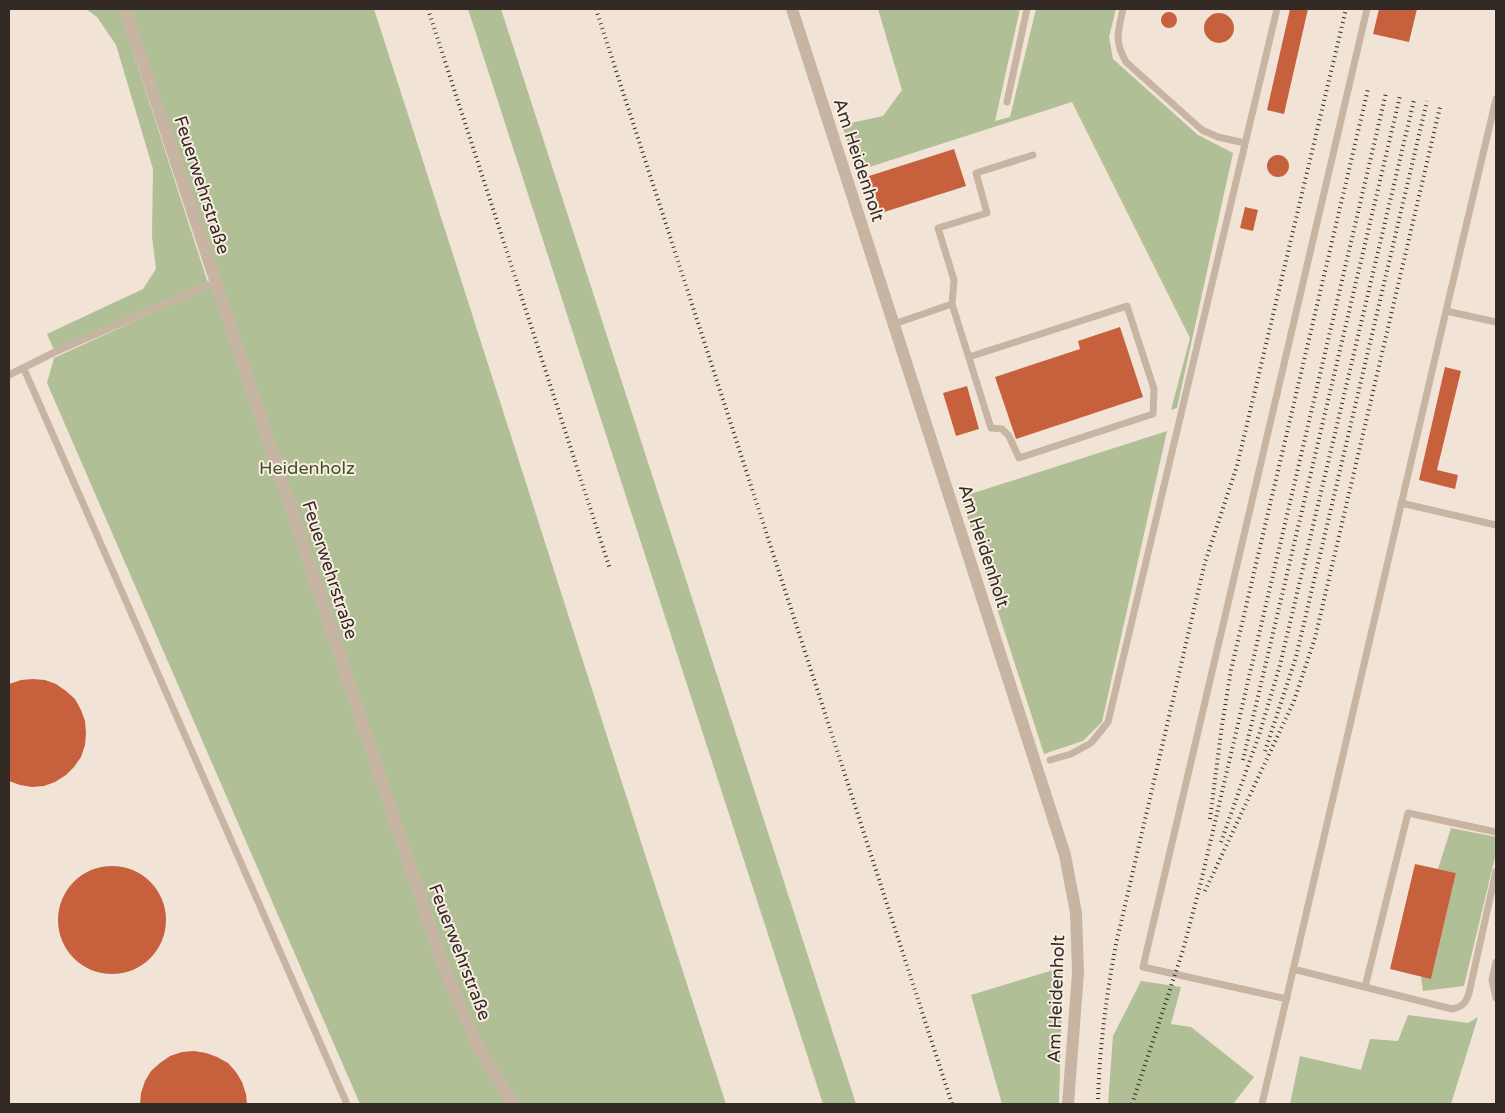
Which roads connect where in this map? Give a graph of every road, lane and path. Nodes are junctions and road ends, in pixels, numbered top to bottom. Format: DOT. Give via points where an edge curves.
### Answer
graph roads {
  1 [pos="125,9"];
  2 [pos="792,9"];
  3 [pos="1027,9"];
  4 [pos="1123,9"];
  5 [pos="1277,9"];
  6 [pos="1367,9"];
  7 [pos="1496,99"];
  8 [pos="1007,102"];
  9 [pos="1494,120"];
  10 [pos="1245,143"];
  11 [pos="1034,155"];
  12 [pos="215,282"];
  13 [pos="952,304"];
  14 [pos="1446,310"];
  15 [pos="1496,322"];
  16 [pos="894,324"];
  17 [pos="969,357"];
  18 [pos="24,369"];
  19 [pos="9,375"];
  20 [pos="1401,503"];
  21 [pos="1496,525"];
  22 [pos="1050,760"];
  23 [pos="1496,832"];
  24 [pos="1496,871"];
  25 [pos="1496,962"];
  26 [pos="1293,969"];
  27 [pos="1365,987"];
  28 [pos="1496,998"];
  29 [pos="1286,999"];
  30 [pos="347,1104"];
  31 [pos="513,1104"];
  32 [pos="1068,1104"];
  33 [pos="1262,1104"];
  1 -- 12 [label="street, Feuerwehrstraße"];
  2 -- 16 [label="street, Am Heidenholt"];
  3 -- 8 [label="lane"];
  4 -- 10 [label="lane" via="1117,33 1118,48 1126,62 1202,130"];
  5 -- 10 [label="lane"];
  6 -- 29 [label="lane" via="1142,966"];
  7 -- 9 [label="lane"];
  9 -- 14 [label="lane"];
  10 -- 22 [label="lane" via="1108,722 1091,743 1072,754"];
  11 -- 13 [label="lane" via="976,173 987,213 938,228 954,280"];
  12 -- 18 [label="lane" via="55,352"];
  12 -- 31 [label="street, Feuerwehrstraße" via="441,960 478,1047"];
  13 -- 16 [label="lane"];
  13 -- 17 [label="lane"];
  14 -- 15 [label="lane"];
  14 -- 20 [label="lane"];
  16 -- 32 [label="street, Am Heidenholt" via="1072,883 1078,974"];
  17 -- 17 [label="lane" via="1127,306 1154,390 1153,414 1019,458 1009,436 1002,429 991,428"];
  18 -- 19 [label="lane"];
  18 -- 30 [label="lane"];
  20 -- 21 [label="lane"];
  20 -- 26 [label="lane"];
  23 -- 27 [label="lane" via="1408,813"];
  24 -- 27 [label="lane" via="1466,1002 1452,1009"];
  25 -- 28 [label="lane" via="1492,980"];
  26 -- 27 [label="lane"];
  26 -- 29 [label="lane"];
  29 -- 33 [label="lane"];
}
